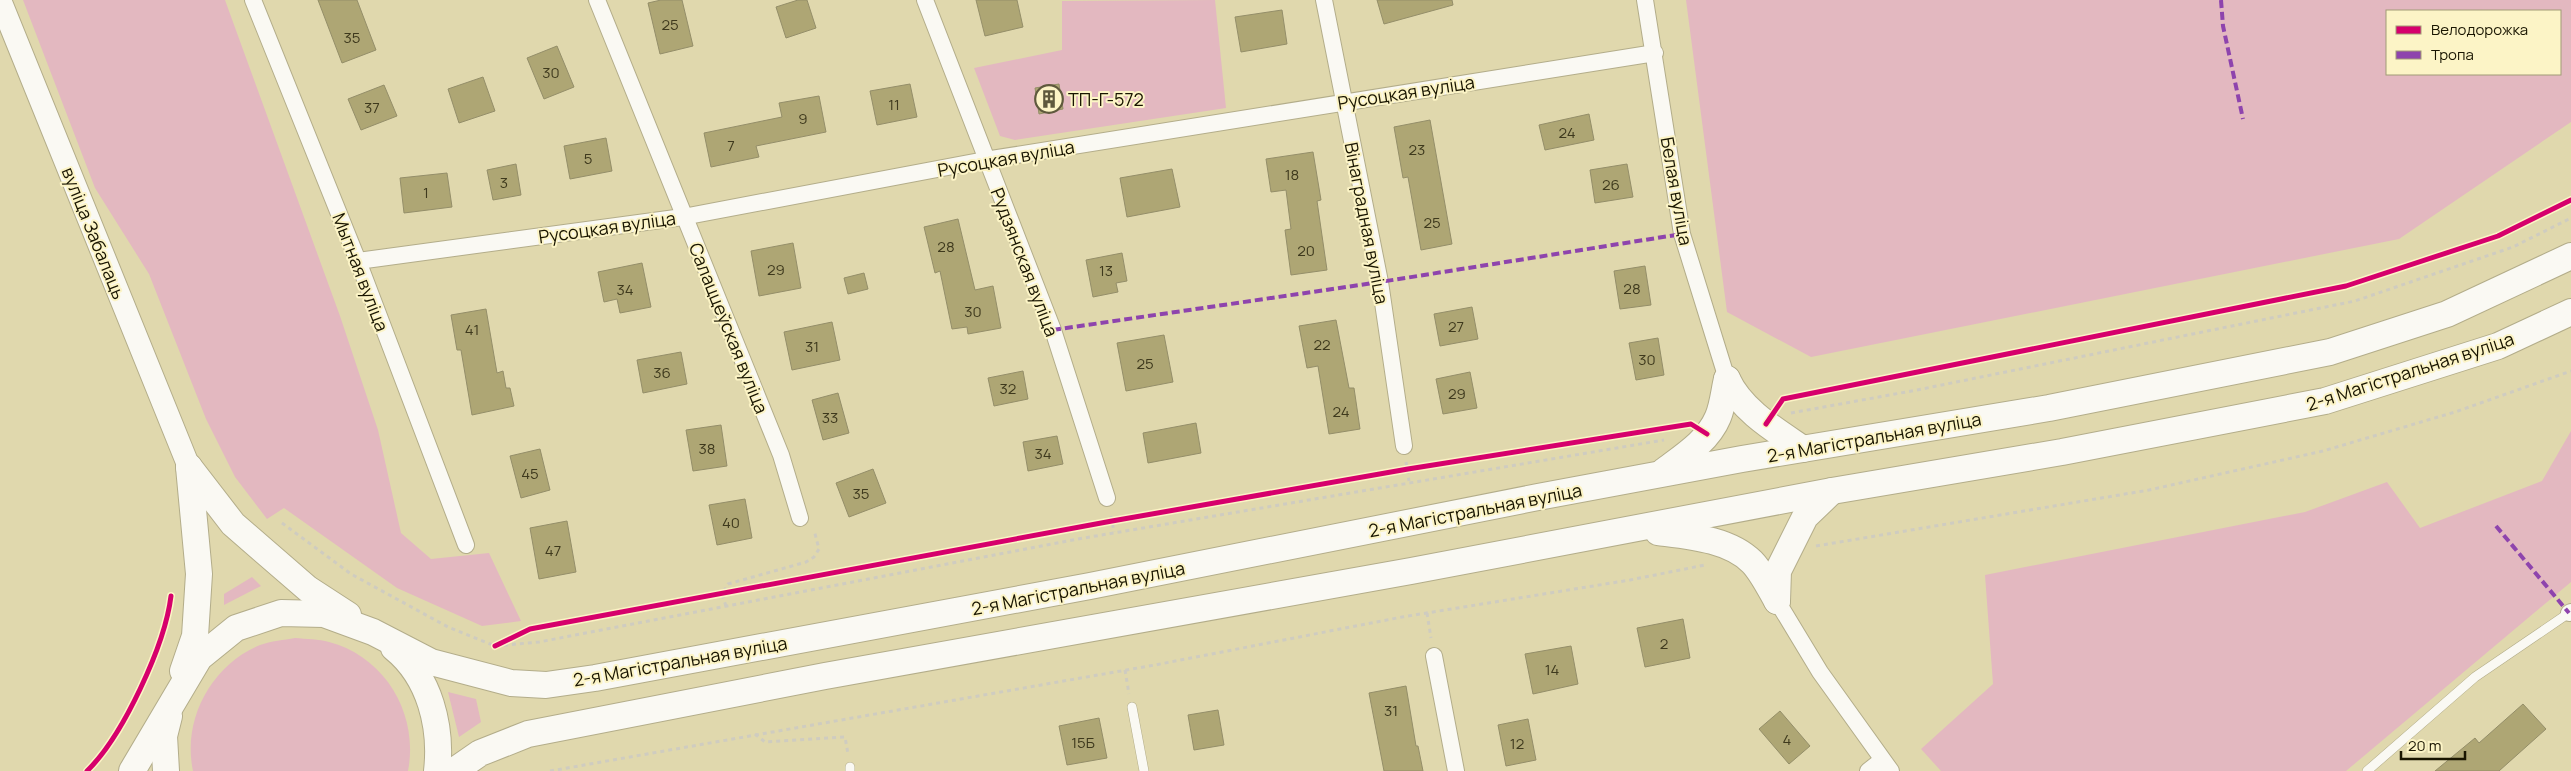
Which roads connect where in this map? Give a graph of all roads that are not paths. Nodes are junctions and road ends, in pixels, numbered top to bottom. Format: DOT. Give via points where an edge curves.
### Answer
graph roads {
  1 [pos="0,0"];
  2 [pos="254,0"];
  3 [pos="597,0"];
  4 [pos="925,0"];
  5 [pos="1324,0"];
  6 [pos="1646,0"];
  7 [pos="1655,53"];
  8 [pos="1343,102"];
  9 [pos="985,160"];
  10 [pos="683,217"];
  11 [pos="2571,256"];
  12 [pos="358,262"];
  13 [pos="2571,312"];
  14 [pos="1727,379"];
  15 [pos="1404,446"];
  16 [pos="1803,449"];
  17 [pos="189,467"];
  18 [pos="1658,475"];
  19 [pos="1832,490"];
  20 [pos="1107,498"];
  21 [pos="800,518"];
  22 [pos="1636,529"];
  23 [pos="466,545"];
  24 [pos="1777,601"];
  25 [pos="2570,612"];
  26 [pos="373,632"];
  27 [pos="1434,656"];
  28 [pos="174,698"];
  29 [pos="1132,707"];
  30 [pos="1887,766"];
  31 [pos="132,771"];
  32 [pos="166,771"];
  33 [pos="437,771"];
  34 [pos="454,771"];
  35 [pos="1144,771"];
  36 [pos="1456,771"];
  37 [pos="1868,771"];
  38 [pos="2367,771"];
  1 -- 17 [label="street, вуліца Забалаць"];
  2 -- 12 [label="street, Мытная вуліца"];
  3 -- 10 [label="street, Салаццеўская вуліца"];
  4 -- 9 [label="street, Рудзянская вуліца"];
  5 -- 8 [label="street, Вінаградная вуліца"];
  6 -- 7 [label="street, Белая вуліца"];
  7 -- 8 [label="street, Русоцкая вуліца"];
  7 -- 14 [label="street, Белая вуліца" via="1682,234"];
  8 -- 9 [label="street, Русоцкая вуліца"];
  8 -- 15 [label="street, Вінаградная вуліца" via="1380,282"];
  9 -- 10 [label="street, Русоцкая вуліца"];
  9 -- 20 [label="street, Рудзянская вуліца" via="1052,330"];
  10 -- 12 [label="street, Русоцкая вуліца"];
  10 -- 21 [label="street, Салаццеўская вуліца" via="781,455"];
  11 -- 16 [label="main road, 2-я Магістральная вуліца" via="2447,314 2330,352 2049,408"];
  12 -- 23 [label="street, Мытная вуліца"];
  13 -- 19 [label="main road, 2-я Магістральная вуліца" via="2498,346 2325,401 2062,452"];
  14 -- 16 [label="main road" via="1733,392 1766,424"];
  14 -- 18 [label="main road" via="1719,416 1707,434 1689,453"];
  16 -- 18 [label="main road, 2-я Магістральная вуліца"];
  17 -- 26 [label="main road" via="233,524 308,589"];
  17 -- 28 [label="main road" via="198,591 195,636"];
  18 -- 26 [label="main road, 2-я Магістральная вуліца" via="1080,588 595,678 546,684 511,683 431,662"];
  19 -- 22 [label="main road, 2-я Магістральная вуліца"];
  19 -- 24 [label="main road" via="1805,517 1778,571"];
  22 -- 24 [label="main road" via="1702,538 1734,550 1752,562"];
  22 -- 34 [label="main road, 2-я Магістральная вуліца" via="825,676 528,734 480,753"];
  24 -- 30 [label="street" via="1820,672"];
  25 -- 38 [label="lane" via="2475,677"];
  26 -- 28 [label="main road" via="324,614 281,613 236,628 199,658"];
  26 -- 33 [label="main road" via="400,653 421,681 435,714 440,748"];
  27 -- 36 [label="street"];
  28 -- 31 [label="main road"];
  28 -- 32 [label="main road" via="164,736"];
  29 -- 35 [label="lane"];
  30 -- 37 [label="street"];
}
